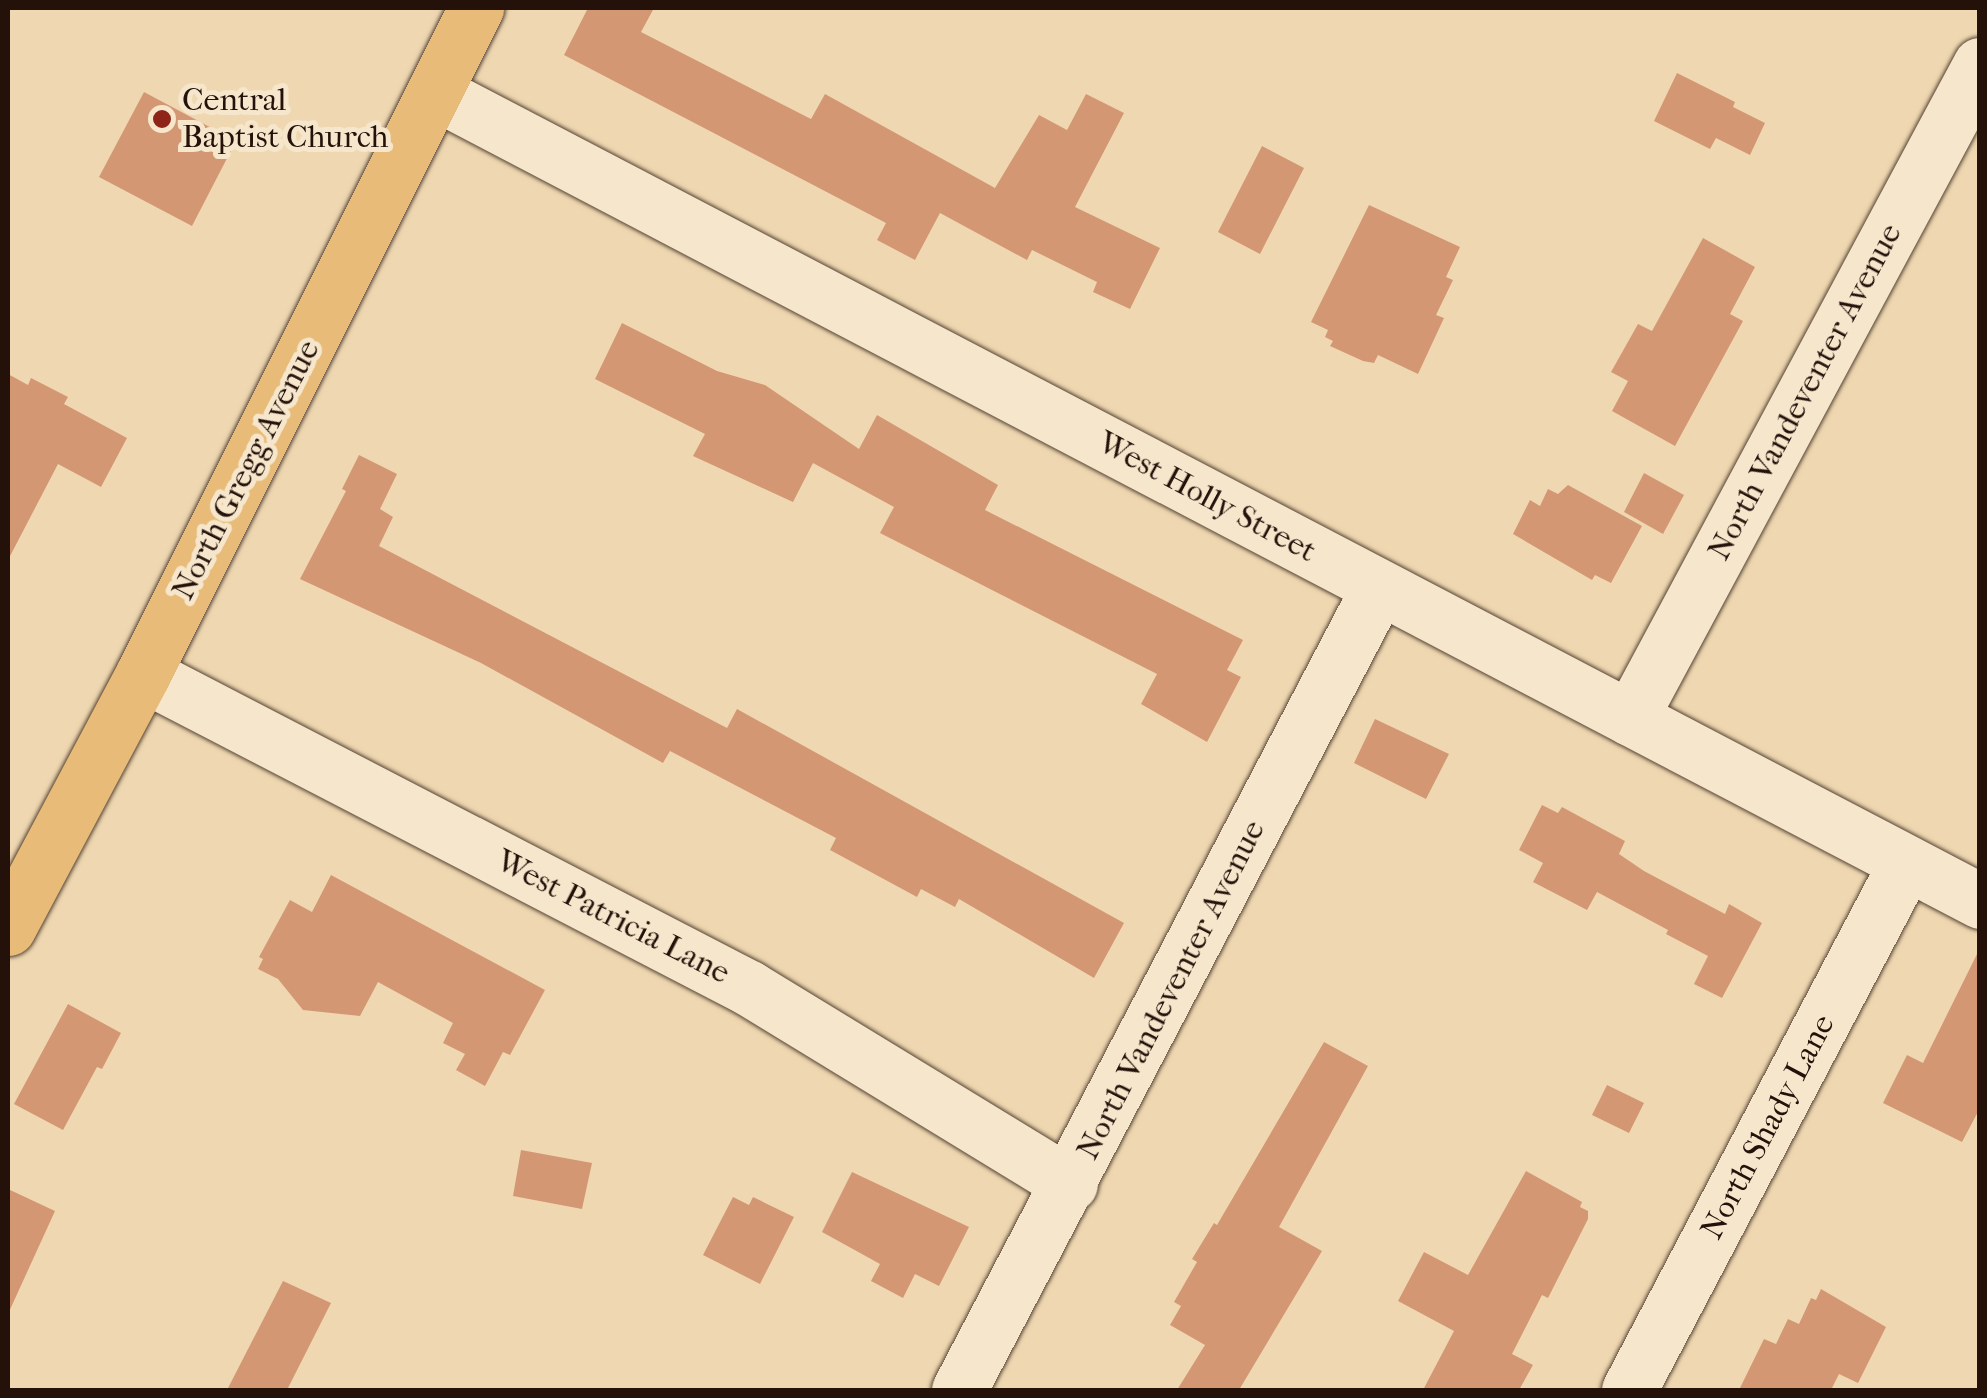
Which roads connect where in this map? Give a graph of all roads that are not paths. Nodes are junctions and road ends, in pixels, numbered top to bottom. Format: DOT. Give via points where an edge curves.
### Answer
graph roads {
  1 [pos="476,8"];
  2 [pos="1980,65"];
  3 [pos="434,92"];
  4 [pos="1379,587"];
  5 [pos="143,674"];
  6 [pos="1630,718"];
  7 [pos="1906,863"];
  8 [pos="1980,901"];
  9 [pos="8,928"];
  10 [pos="1070,1184"];
  11 [pos="959,1390"];
  12 [pos="1629,1390"];
  1 -- 3 [label="main road, North Gregg Avenue"];
  2 -- 6 [label="street, North Vandeventer Avenue"];
  3 -- 4 [label="street, West Holly Street"];
  3 -- 5 [label="main road, North Gregg Avenue"];
  4 -- 6 [label="street, West Holly Street"];
  4 -- 10 [label="street, North Vandeventer Avenue"];
  5 -- 9 [label="main road, North Gregg Avenue"];
  5 -- 10 [label="street, West Patricia Lane" via="750,988"];
  6 -- 7 [label="street, West Holly Street"];
  7 -- 8 [label="street, West Holly Street"];
  7 -- 12 [label="street, North Shady Lane"];
  10 -- 11 [label="street, North Vandeventer Avenue"];
}
